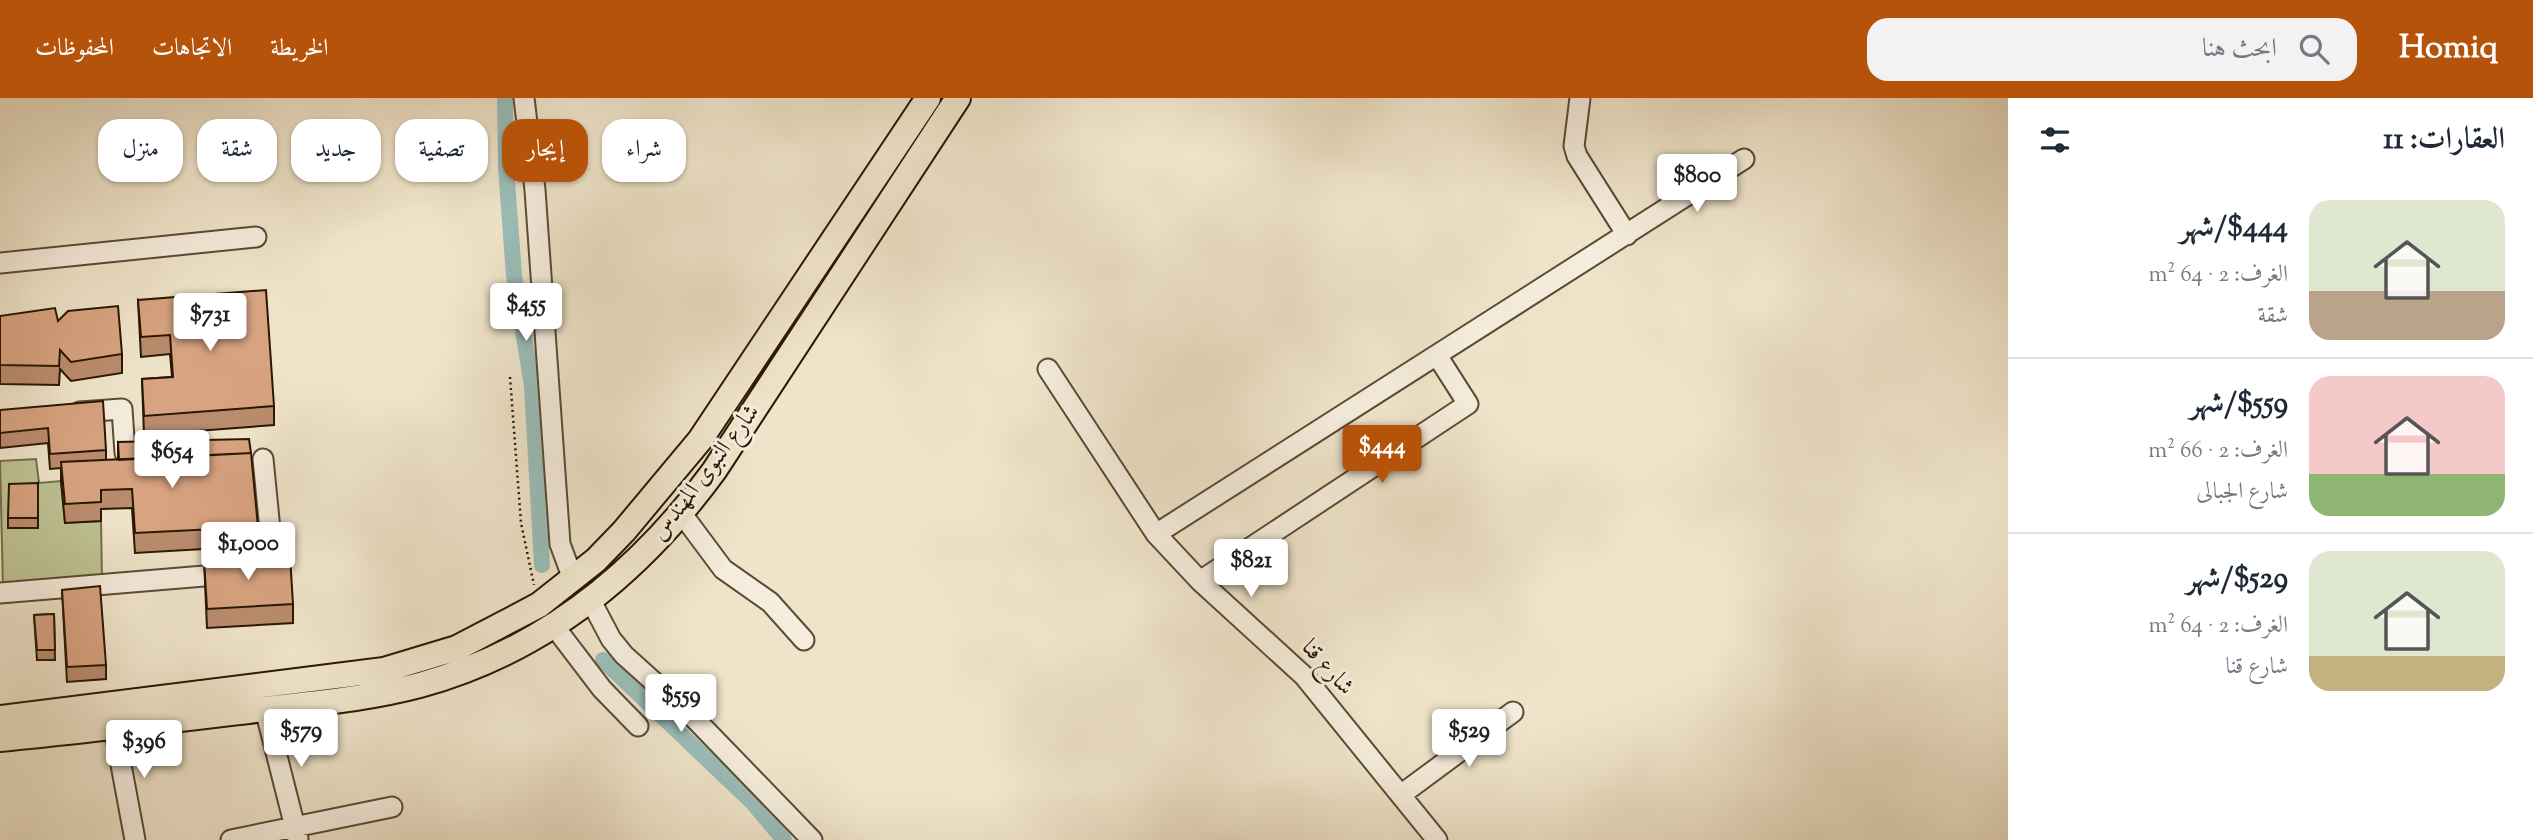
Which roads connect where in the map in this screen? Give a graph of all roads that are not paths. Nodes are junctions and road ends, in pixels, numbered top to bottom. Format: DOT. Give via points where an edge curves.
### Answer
graph roads {
  1 [pos="524,98"];
  2 [pos="929,98"];
  3 [pos="958,98"];
  4 [pos="1580,98"];
  5 [pos="1744,159"];
  6 [pos="1627,235"];
  7 [pos="256,237"];
  8 [pos="0,264"];
  9 [pos="809,279"];
  10 [pos="831,293"];
  11 [pos="785,316"];
  12 [pos="807,330"];
  13 [pos="1438,357"];
  14 [pos="1048,369"];
  15 [pos="54,414"];
  16 [pos="152,452"];
  17 [pos="263,458"];
  18 [pos="682,514"];
  19 [pos="1156,534"];
  20 [pos="573,579"];
  21 [pos="1200,581"];
  22 [pos="0,593"];
  23 [pos="591,601"];
  24 [pos="554,626"];
  25 [pos="804,640"];
  26 [pos="265,709"];
  27 [pos="1513,712"];
  28 [pos="0,718"];
  29 [pos="638,726"];
  30 [pos="114,727"];
  31 [pos="0,739"];
  32 [pos="1402,794"];
  33 [pos="392,807"];
  34 [pos="296,833"];
  35 [pos="135,840"];
  36 [pos="231,840"];
  37 [pos="812,840"];
  38 [pos="1437,840"];
  1 -- 20 [label="street" via="535,190 560,544"];
  2 -- 9 [label="main road, شارع النبوى المهندس"];
  3 -- 10 [label="main road, شارع النبوى المهندس"];
  4 -- 6 [label="street" via="1574,146 1577,156"];
  5 -- 6 [label="street"];
  6 -- 13 [label="street"];
  7 -- 8 [label="street"];
  9 -- 10 [label="main road" via="818,289"];
  9 -- 11 [label="main road, شارع النبوى المهندس"];
  10 -- 12 [label="main road, شارع النبوى المهندس"];
  11 -- 12 [label="main road" via="799,319"];
  11 -- 20 [label="main road, شارع النبوى المهندس" via="657,495"];
  12 -- 18 [label="main road, شارع النبوى المهندس"];
  13 -- 19 [label="street"];
  13 -- 21 [label="street" via="1468,404"];
  14 -- 19 [label="street, شارع قنا"];
  15 -- 16 [label="street" via="122,409 125,453"];
  17 -- 22 [label="street" via="274,570"];
  18 -- 23 [label="main road, شارع النبوى المهندس"];
  18 -- 25 [label="street" via="723,569 770,602"];
  19 -- 21 [label="street, شارع قنا"];
  20 -- 28 [label="main road, شارع النبوى المهندس" via="539,605 457,648 384,670"];
  21 -- 32 [label="street, شارع قنا" via="1298,668"];
  23 -- 24 [label="main road, شارع النبوى المهندس"];
  23 -- 37 [label="street" via="624,655 695,719"];
  24 -- 26 [label="main road, شارع النبوى المهندس" via="494,660 420,685"];
  24 -- 29 [label="street" via="602,689"];
  26 -- 30 [label="main road, شارع النبوى المهندس"];
  26 -- 34 [label="street"];
  27 -- 32 [label="street"];
  30 -- 31 [label="main road, شارع النبوى المهندس"];
  30 -- 35 [label="street"];
  32 -- 38 [label="street, شارع قنا"];
  33 -- 34 [label="street"];
  34 -- 36 [label="street"];
}
